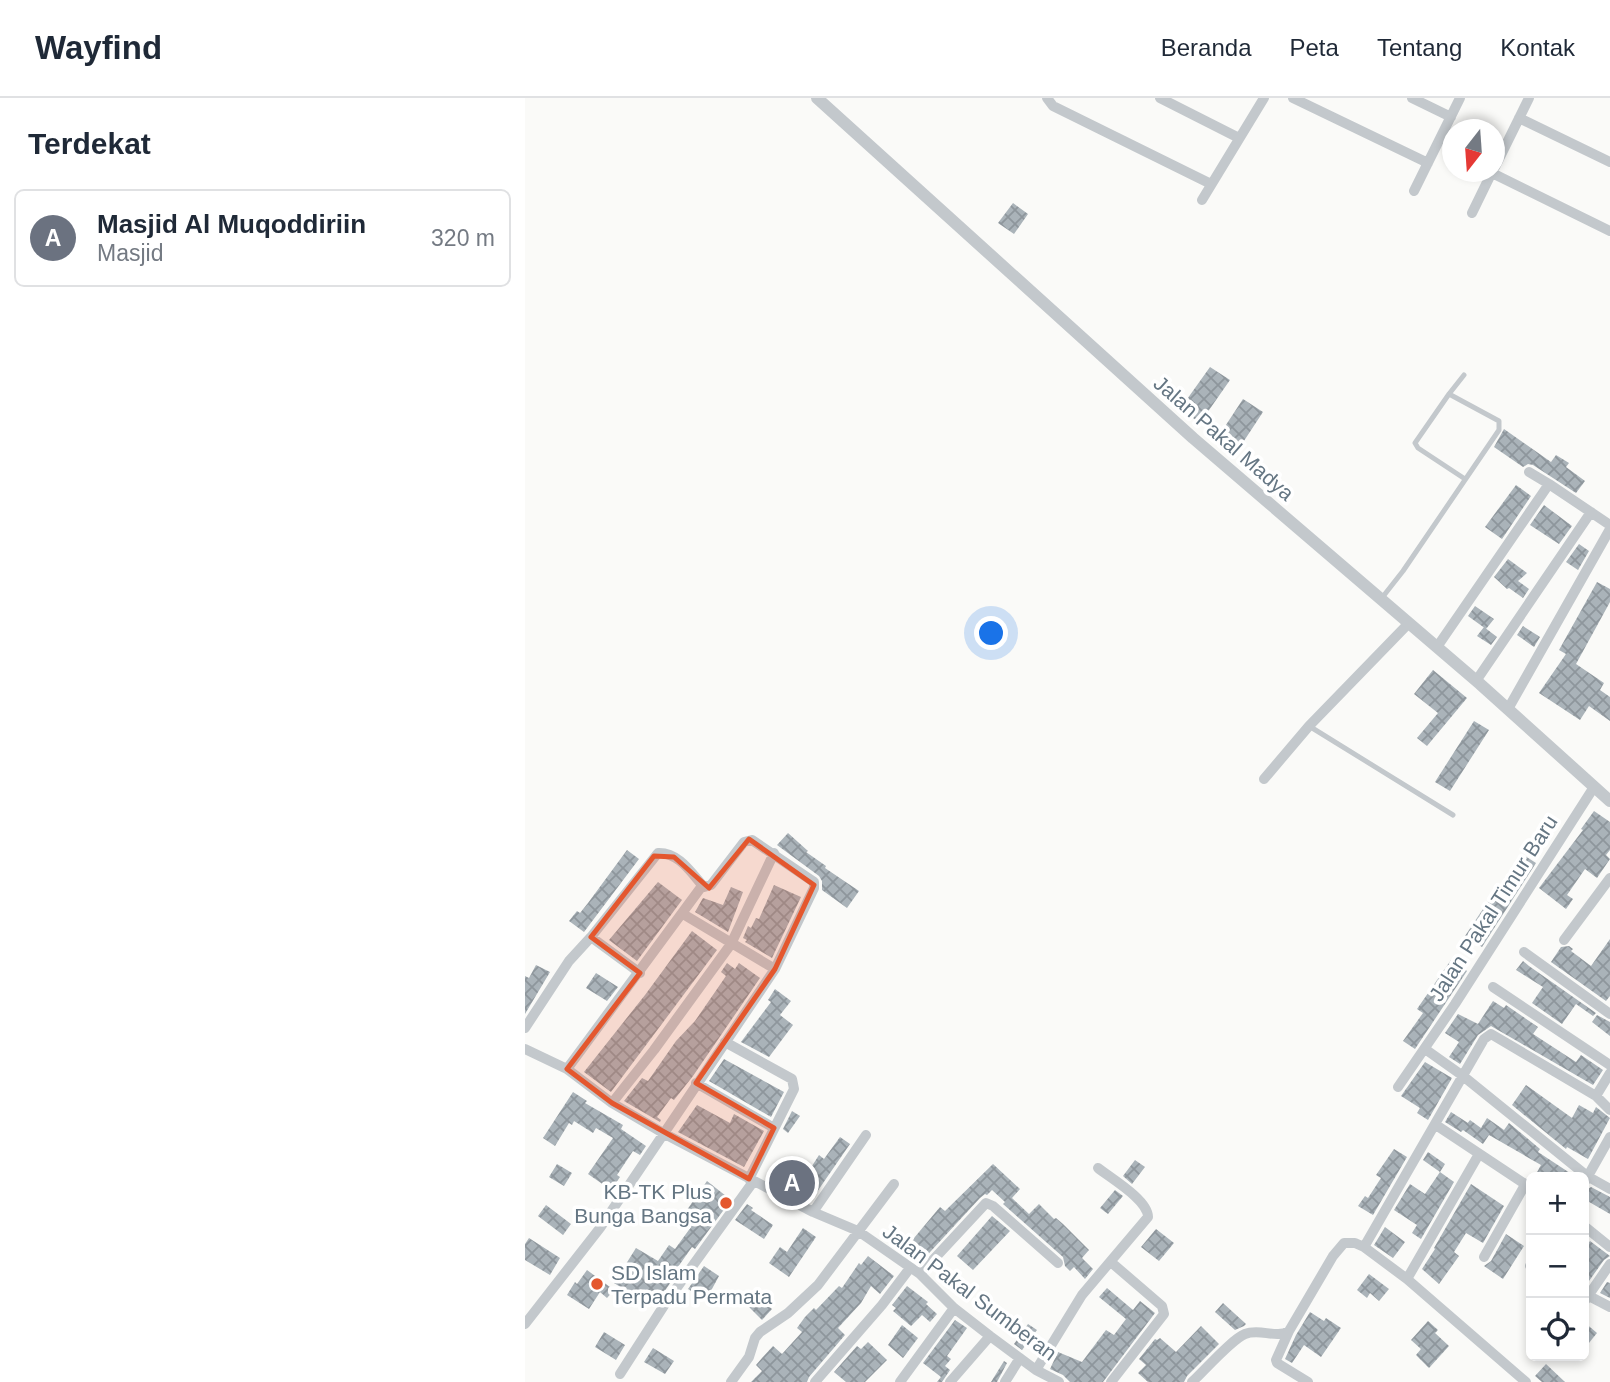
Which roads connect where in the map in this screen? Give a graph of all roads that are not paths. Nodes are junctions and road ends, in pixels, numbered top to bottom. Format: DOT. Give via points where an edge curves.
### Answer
graph roads {
  1 [pos="817,98"];
  2 [pos="1047,98"];
  3 [pos="1160,98"];
  4 [pos="1264,98"];
  5 [pos="1293,98"];
  6 [pos="1412,98"];
  7 [pos="1460,98"];
  8 [pos="1529,98"];
  9 [pos="1451,117"];
  10 [pos="1519,118"];
  11 [pos="1240,138"];
  12 [pos="1505,146"];
  13 [pos="1610,162"];
  14 [pos="1428,163"];
  15 [pos="1505,176"];
  16 [pos="1487,182"];
  17 [pos="1212,184"];
  18 [pos="1414,191"];
  19 [pos="1202,200"];
  20 [pos="1472,213"];
  21 [pos="1610,231"];
  22 [pos="1464,375"];
  23 [pos="1448,394"];
  24 [pos="1529,472"];
  25 [pos="1465,479"];
  26 [pos="1549,484"];
  27 [pos="1591,512"];
  28 [pos="1610,527"];
  29 [pos="1381,600"];
  30 [pos="1408,624"];
  31 [pos="1437,647"];
  32 [pos="1476,681"];
  33 [pos="1508,709"];
  34 [pos="1308,726"];
  35 [pos="1264,779"];
  36 [pos="1594,787"];
  37 [pos="1610,801"];
  38 [pos="1453,815"];
  39 [pos="774,853"];
  40 [pos="1610,878"];
  41 [pos="702,886"];
  42 [pos="683,915"];
  43 [pos="591,937"];
  44 [pos="1564,940"];
  45 [pos="731,944"];
  46 [pos="1524,952"];
  47 [pos="775,969"];
  48 [pos="640,973"];
  49 [pos="1493,987"];
  50 [pos="1610,1014"];
  51 [pos="525,1028"];
  52 [pos="725,1042"];
  53 [pos="525,1049"];
  54 [pos="1425,1049"];
  55 [pos="1610,1065"];
  56 [pos="567,1069"];
  57 [pos="1610,1073"];
  58 [pos="1463,1076"];
  59 [pos="696,1083"];
  60 [pos="1398,1087"];
  61 [pos="1596,1096"];
  62 [pos="612,1103"];
  63 [pos="1610,1110"];
  64 [pos="1436,1125"];
  65 [pos="774,1128"];
  66 [pos="663,1133"];
  67 [pos="866,1135"];
  68 [pos="1610,1137"];
  69 [pos="1479,1154"];
  70 [pos="1098,1168"];
  71 [pos="1577,1172"];
  72 [pos="1589,1172"];
  73 [pos="751,1180"];
  74 [pos="1589,1181"];
  75 [pos="894,1184"];
  76 [pos="1526,1185"];
  77 [pos="1526,1189"];
  78 [pos="1610,1189"];
  79 [pos="813,1212"];
  80 [pos="1589,1230"];
  81 [pos="858,1231"];
  82 [pos="1364,1247"];
  83 [pos="1610,1247"];
  84 [pos="1484,1257"];
  85 [pos="1058,1263"];
  86 [pos="1112,1263"];
  87 [pos="1610,1264"];
  88 [pos="915,1271"];
  89 [pos="1406,1279"];
  90 [pos="1587,1298"];
  91 [pos="1589,1300"];
  92 [pos="1610,1307"];
  93 [pos="954,1308"];
  94 [pos="525,1324"];
  95 [pos="1289,1331"];
  96 [pos="990,1336"];
  97 [pos="1020,1358"];
  98 [pos="1036,1370"];
  99 [pos="620,1374"];
  100 [pos="1197,1380"];
  101 [pos="731,1382"];
  102 [pos="815,1382"];
  103 [pos="900,1382"];
  104 [pos="950,1382"];
  105 [pos="1005,1382"];
  106 [pos="1059,1382"];
  107 [pos="1111,1382"];
  108 [pos="1308,1382"];
  109 [pos="1526,1382"];
  1 -- 29 [label="street, Jalan Pakal Madya" via="1193,438"];
  2 -- 17 [label="street" via="1053,106"];
  3 -- 11 [label="street"];
  4 -- 11 [label="street"];
  5 -- 14 [label="street"];
  6 -- 9 [label="street"];
  7 -- 9 [label="street"];
  8 -- 10 [label="street"];
  9 -- 14 [label="street"];
  10 -- 12 [label="street"];
  10 -- 13 [label="street"];
  11 -- 17 [label="street"];
  14 -- 18 [label="street"];
  15 -- 21 [label="street"];
  16 -- 20 [label="street"];
  17 -- 19 [label="street"];
  22 -- 23 [label="lane"];
  23 -- 25 [label="lane" via="1415,443"];
  23 -- 25 [label="lane" via="1499,421 1499,430"];
  24 -- 26 [label="street"];
  25 -- 29 [label="lane"];
  26 -- 27 [label="street"];
  26 -- 31 [label="street"];
  27 -- 28 [label="street"];
  27 -- 32 [label="street"];
  28 -- 33 [label="street"];
  29 -- 30 [label="street, Jalan Pakal Madya"];
  30 -- 31 [label="street, Jalan Pakal Madya"];
  30 -- 34 [label="street"];
  31 -- 32 [label="street, Jalan Pakal Madya"];
  32 -- 33 [label="street, Jalan Pakal Madya"];
  33 -- 36 [label="street, Jalan Pakal Madya"];
  34 -- 35 [label="street"];
  34 -- 38 [label="lane"];
  36 -- 37 [label="street, Jalan Pakal Madya"];
  36 -- 54 [label="street, Jalan Pakal Timur Baru"];
  39 -- 41 [label="street" via="746,840 711,885"];
  39 -- 45 [label="street"];
  39 -- 47 [label="street" via="814,885"];
  40 -- 44 [label="street"];
  41 -- 42 [label="street"];
  41 -- 43 [label="street" via="683,863 658,853"];
  42 -- 45 [label="street"];
  42 -- 48 [label="street"];
  43 -- 48 [label="street"];
  43 -- 51 [label="street"];
  45 -- 47 [label="street"];
  45 -- 62 [label="street"];
  46 -- 50 [label="street"];
  47 -- 52 [label="street"];
  48 -- 56 [label="street"];
  49 -- 55 [label="street"];
  52 -- 59 [label="street"];
  52 -- 65 [label="street" via="793,1081 794,1089"];
  53 -- 56 [label="street, Jalan Pakal Sumberan"];
  54 -- 58 [label="street"];
  54 -- 60 [label="street, Jalan Pakal Timur Baru"];
  56 -- 62 [label="street, Jalan Pakal Sumberan"];
  57 -- 61 [label="street"];
  58 -- 61 [label="street" via="1491,1034"];
  58 -- 64 [label="street"];
  58 -- 71 [label="street"];
  59 -- 65 [label="street"];
  59 -- 66 [label="street"];
  61 -- 63 [label="street"];
  62 -- 66 [label="street, Jalan Pakal Sumberan"];
  64 -- 69 [label="street"];
  64 -- 82 [label="street"];
  65 -- 73 [label="street"];
  66 -- 73 [label="street, Jalan Pakal Sumberan"];
  66 -- 94 [label="street" via="588,1245"];
  67 -- 79 [label="street"];
  68 -- 72 [label="street"];
  69 -- 76 [label="street"];
  69 -- 89 [label="street"];
  70 -- 86 [label="street" via="1135,1196 1149,1214"];
  73 -- 79 [label="street, Jalan Pakal Sumberan"];
  73 -- 99 [label="street"];
  74 -- 78 [label="street"];
  75 -- 81 [label="street"];
  77 -- 84 [label="street"];
  79 -- 81 [label="street, Jalan Pakal Sumberan"];
  80 -- 83 [label="street"];
  81 -- 88 [label="street, Jalan Pakal Sumberan"];
  81 -- 101 [label="street" via="818,1285 760,1332"];
  82 -- 89 [label="street"];
  82 -- 95 [label="street" via="1349,1243 1339,1247"];
  85 -- 88 [label="street" via="986,1203"];
  86 -- 98 [label="street" via="1082,1295"];
  86 -- 107 [label="street" via="1162,1306 1164,1314"];
  87 -- 90 [label="street"];
  88 -- 93 [label="street, Jalan Pakal Sumberan"];
  88 -- 102 [label="street"];
  89 -- 109 [label="street"];
  91 -- 92 [label="street"];
  93 -- 96 [label="street, Jalan Pakal Sumberan"];
  93 -- 103 [label="street"];
  95 -- 100 [label="street" via="1279,1335 1246,1333"];
  95 -- 108 [label="street" via="1277,1362"];
  96 -- 97 [label="street, Jalan Pakal Sumberan"];
  96 -- 104 [label="street"];
  97 -- 98 [label="street, Jalan Pakal Sumberan"];
  97 -- 105 [label="street"];
  98 -- 106 [label="street, Jalan Pakal Sumberan"];
}
